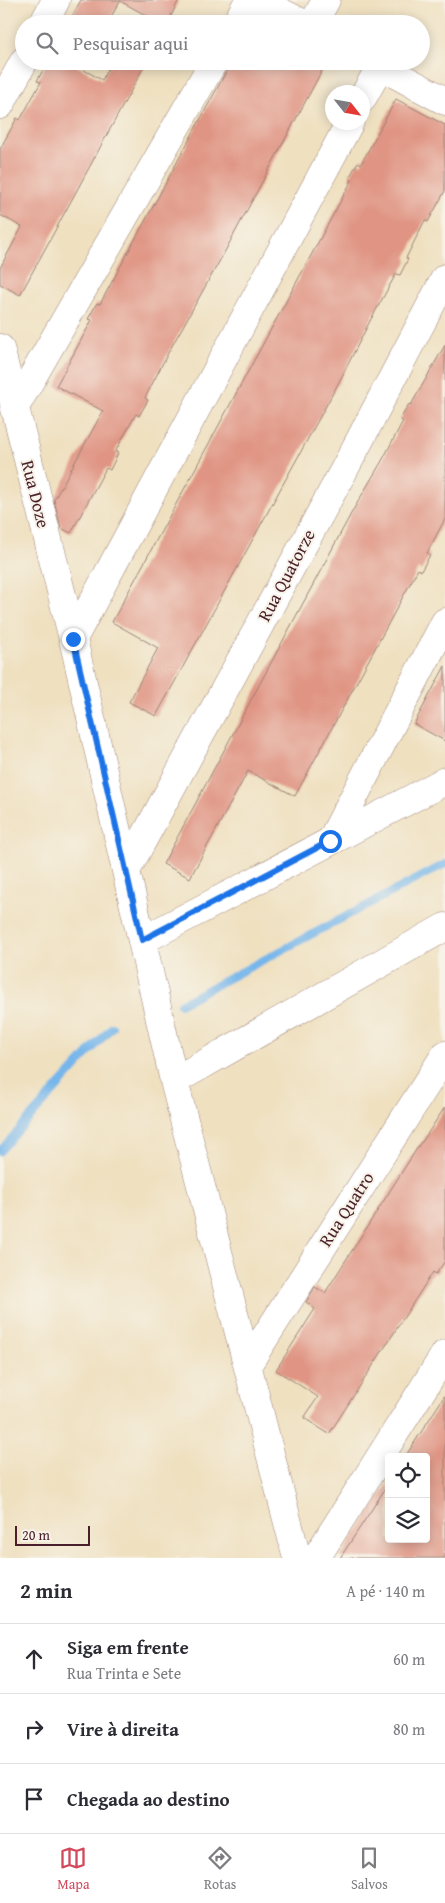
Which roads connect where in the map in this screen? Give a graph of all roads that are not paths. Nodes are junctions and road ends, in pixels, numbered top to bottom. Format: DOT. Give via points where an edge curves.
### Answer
graph roads {
  1 [pos="56,0"];
  2 [pos="249,0"];
  3 [pos="257,0"];
  4 [pos="326,0"];
  5 [pos="48,15"];
  6 [pos="241,15"];
  7 [pos="286,15"];
  8 [pos="318,15"];
  9 [pos="19,70"];
  10 [pos="209,70"];
  11 [pos="373,70"];
  12 [pos="386,70"];
  13 [pos="367,85"];
  14 [pos="445,101"];
  15 [pos="0,105"];
  16 [pos="346,130"];
  17 [pos="445,278"];
  18 [pos="0,348"];
  19 [pos="14,409"];
  20 [pos="445,622"];
  21 [pos="73,639"];
  22 [pos="445,781"];
  23 [pos="330,841"];
  24 [pos="126,872"];
  25 [pos="445,926"];
  26 [pos="142,940"];
  27 [pos="445,1055"];
  28 [pos="174,1081"];
  29 [pos="445,1354"];
  30 [pos="248,1364"];
  31 [pos="297,1558"];
  32 [pos="316,1558"];
  1 -- 5 [label="street"];
  2 -- 6 [label="street"];
  3 -- 7 [label="street"];
  4 -- 8 [label="street"];
  9 -- 15 [label="street"];
  10 -- 19 [label="street"];
  11 -- 13 [label="street"];
  12 -- 14 [label="street"];
  16 -- 21 [label="street"];
  17 -- 24 [label="street, Rua Quatorze"];
  18 -- 19 [label="street, Rua Doze"];
  19 -- 21 [label="street, Rua Doze"];
  20 -- 23 [label="street"];
  21 -- 24 [label="street, Rua Doze"];
  22 -- 23 [label="street"];
  23 -- 26 [label="street"];
  24 -- 26 [label="street, Rua Doze"];
  25 -- 28 [label="street"];
  26 -- 28 [label="street, Rua Doze"];
  27 -- 30 [label="street, Rua Quatro"];
  28 -- 30 [label="street, Rua Doze"];
  29 -- 32 [label="street"];
  30 -- 31 [label="street, Rua Doze"];
}
